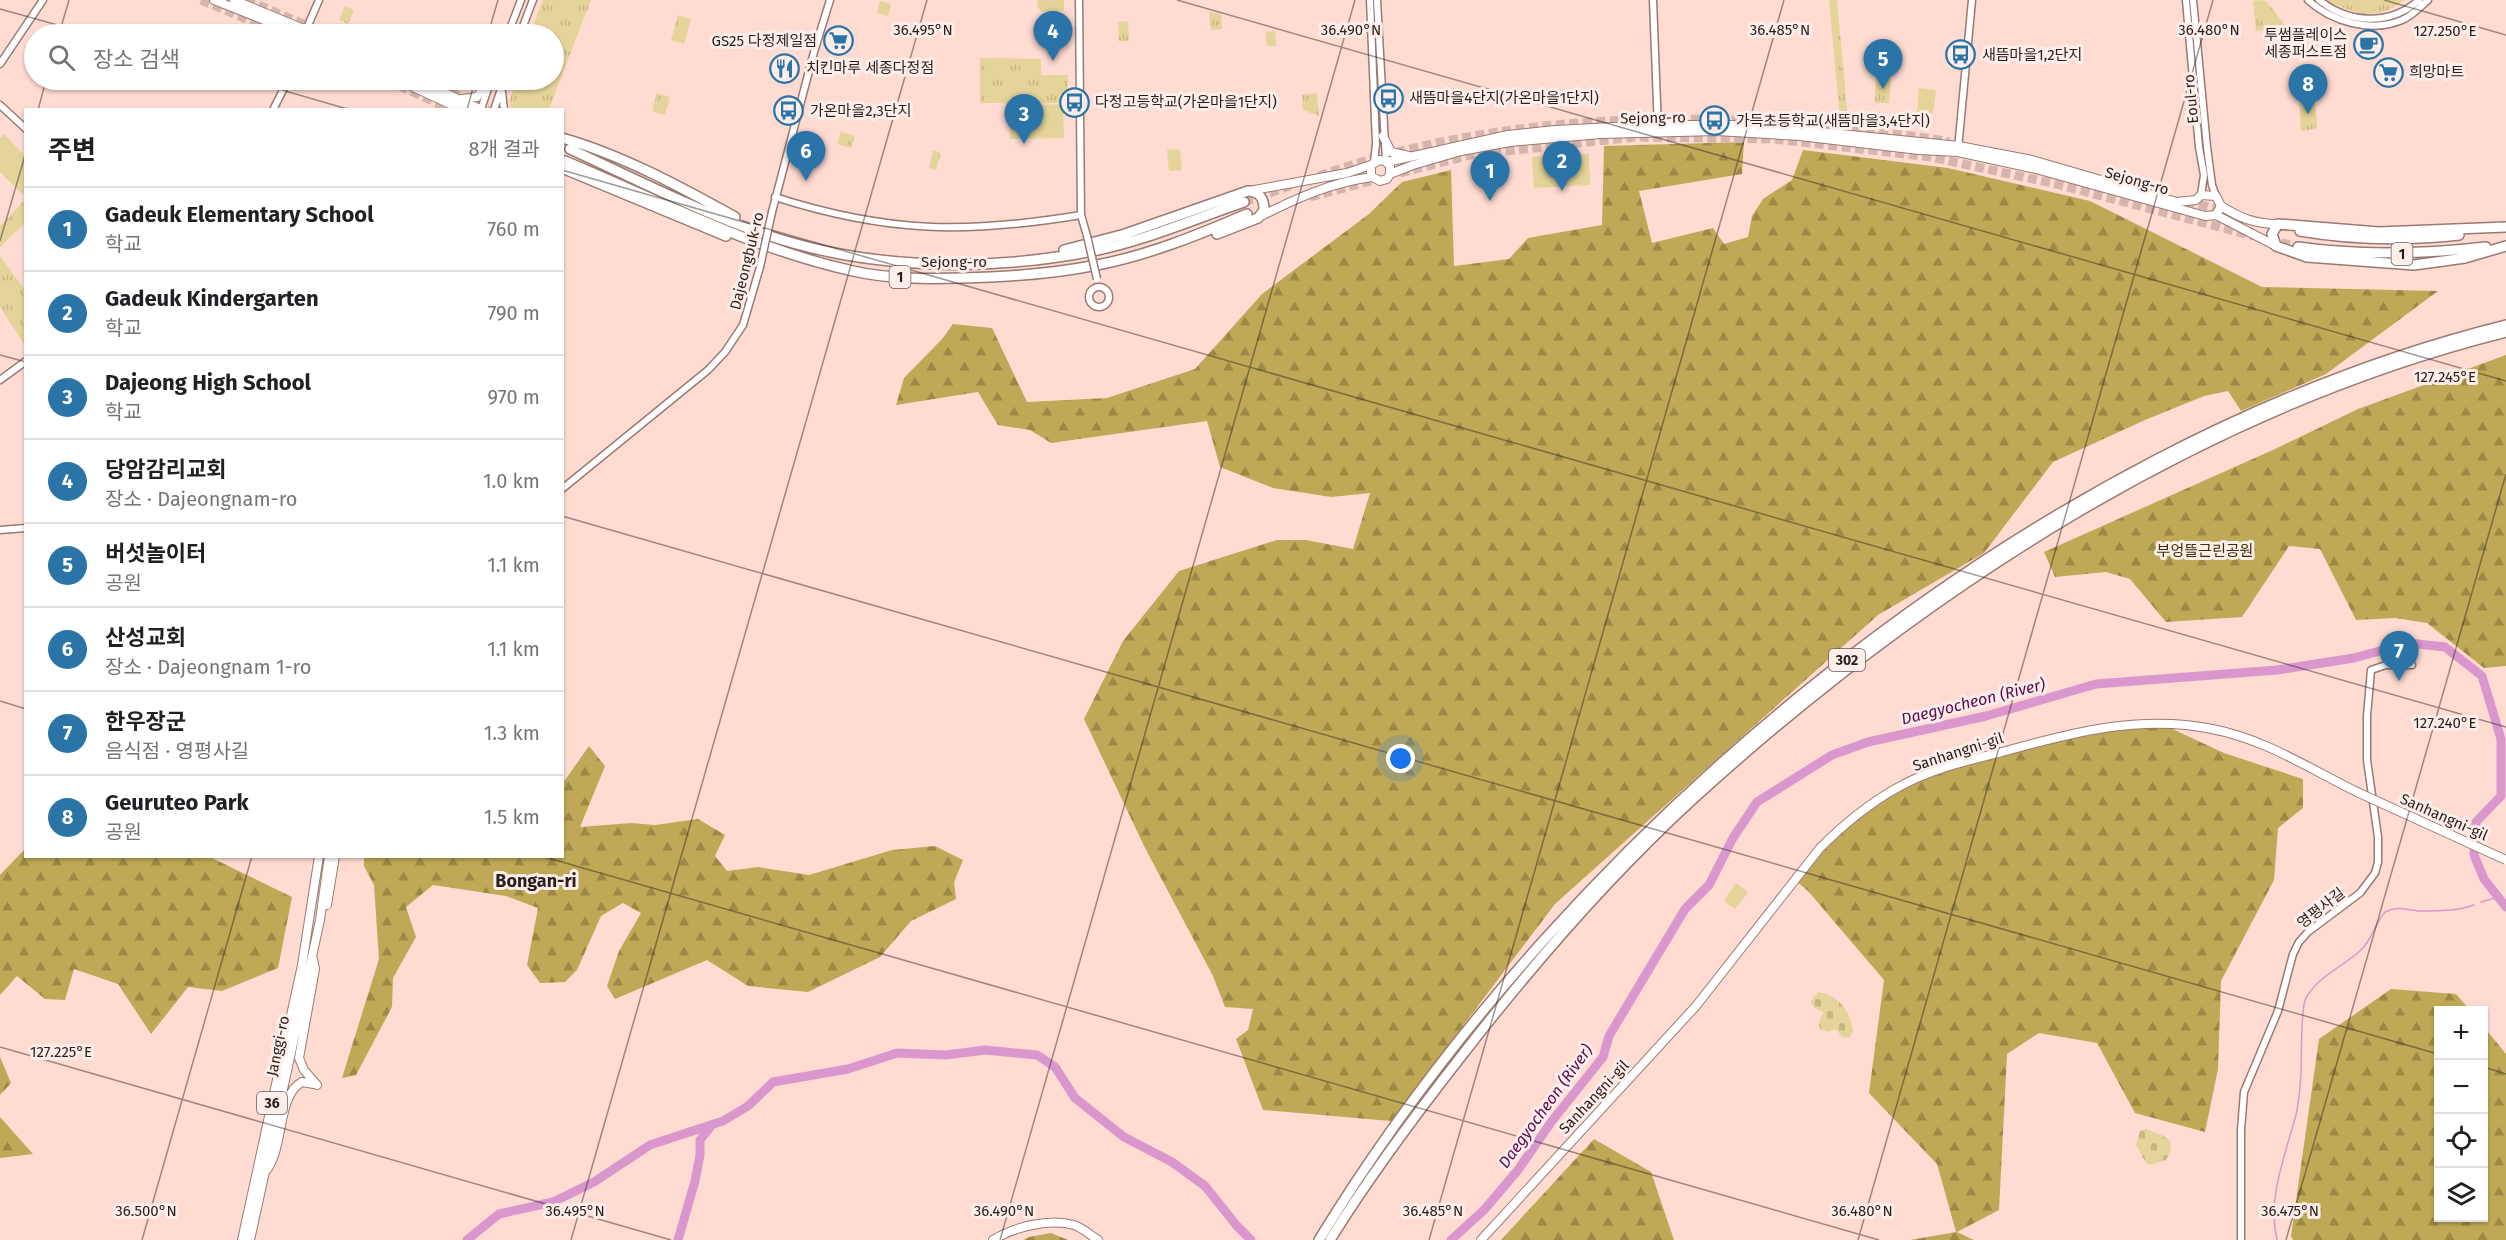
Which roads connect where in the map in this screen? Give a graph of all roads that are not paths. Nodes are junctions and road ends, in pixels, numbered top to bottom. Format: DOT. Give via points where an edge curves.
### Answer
graph roads {
  1 [pos="43,0"];
  2 [pos="214,0"];
  3 [pos="234,0"];
  4 [pos="319,0"];
  5 [pos="521,0"];
  6 [pos="533,0"];
  7 [pos="830,0"];
  8 [pos="1079,0"];
  9 [pos="1370,0"];
  10 [pos="1377,0"];
  11 [pos="1653,0"];
  12 [pos="1972,0"];
  13 [pos="2186,0"];
  14 [pos="2193,0"];
  15 [pos="2308,0"];
  16 [pos="2319,0"];
  17 [pos="2419,0"];
  18 [pos="2428,0"];
  19 [pos="27,24"];
  20 [pos="279,24"];
  21 [pos="284,24"];
  22 [pos="307,24"];
  23 [pos="512,24"];
  24 [pos="524,24"];
  25 [pos="24,28"];
  26 [pos="0,64"];
  27 [pos="283,90"];
  28 [pos="421,90"];
  29 [pos="433,90"];
  30 [pos="483,90"];
  31 [pos="487,90"];
  32 [pos="501,90"];
  33 [pos="503,90"];
  34 [pos="0,105"];
  35 [pos="459,106"];
  36 [pos="274,108"];
  37 [pos="481,108"];
  38 [pos="495,108"];
  39 [pos="504,108"];
  40 [pos="24,127"];
  41 [pos="1658,128"];
  42 [pos="1383,136"];
  43 [pos="567,143"];
  44 [pos="1958,149"];
  45 [pos="1411,156"];
  46 [pos="1386,161"];
  47 [pos="564,164"];
  48 [pos="1372,164"];
  49 [pos="1390,174"];
  50 [pos="1372,177"];
  51 [pos="1248,191"];
  52 [pos="2216,196"];
  53 [pos="775,197"];
  54 [pos="2198,197"];
  55 [pos="1244,202"];
  56 [pos="2222,206"];
  57 [pos="2200,213"];
  58 [pos="1247,214"];
  59 [pos="1081,215"];
  60 [pos="2216,215"];
  61 [pos="1258,218"];
  62 [pos="2278,224"];
  63 [pos="2506,228"];
  64 [pos="2300,231"];
  65 [pos="2506,245"];
  66 [pos="2276,246"];
  67 [pos="2298,247"];
  68 [pos="1014,261"];
  69 [pos="989,278"];
  70 [pos="1097,287"];
  71 [pos="2506,325"];
  72 [pos="2506,332"];
  73 [pos="24,362"];
  74 [pos="0,380"];
  75 [pos="564,487"];
  76 [pos="24,528"];
  77 [pos="0,530"];
  78 [pos="2412,665"];
  79 [pos="314,858"];
  80 [pos="320,858"];
  81 [pos="329,858"];
  82 [pos="335,858"];
  83 [pos="2506,860"];
  84 [pos="312,904"];
  85 [pos="320,920"];
  86 [pos="312,953"];
  87 [pos="264,1174"];
  88 [pos="1346,1204"];
  89 [pos="242,1240"];
  90 [pos="250,1240"];
  91 [pos="993,1240"];
  92 [pos="1098,1240"];
  93 [pos="1319,1240"];
  94 [pos="1330,1240"];
  95 [pos="1481,1240"];
  96 [pos="2241,1240"];
  1 -- 19 [label="street"];
  2 -- 20 [label="main road"];
  3 -- 21 [label="main road"];
  4 -- 22 [label="street"];
  5 -- 23 [label="street"];
  6 -- 24 [label="street"];
  7 -- 53 [label="street, Dajeongbuk-ro"];
  8 -- 59 [label="street"];
  9 -- 48 [label="street" via="1376,137"];
  10 -- 42 [label="street"];
  11 -- 41 [label="street"];
  12 -- 44 [label="street"];
  13 -- 54 [label="street, Eoul-ro" via="2204,175"];
  14 -- 52 [label="street, Eoul-ro" via="2207,147"];
  15 -- 18 [label="street" via="2343,21 2384,26 2403,20"];
  16 -- 17 [label="street" via="2352,17 2382,19 2401,13"];
  25 -- 26 [label="street"];
  27 -- 36 [label="street"];
  28 -- 35 [label="main road"];
  29 -- 35 [label="main road"];
  30 -- 35 [label="main road" via="477,98"];
  31 -- 37 [label="street"];
  32 -- 38 [label="street"];
  33 -- 39 [label="street"];
  34 -- 40 [label="street"];
  41 -- 44 [label="main road, Sejong-ro" via="1752,126"];
  41 -- 45 [label="main road, Sejong-ro" via="1589,127 1520,134"];
  41 -- 49 [label="main road, Sejong-ro" via="1510,142 1461,151"];
  42 -- 45 [label="main road" via="1392,152"];
  42 -- 46 [label="street"];
  43 -- 68 [label="highway, Sejong-ro / 1" via="645,172 763,234 902,263"];
  44 -- 54 [label="main road, Sejong-ro" via="2032,160 2170,200 2184,202"];
  44 -- 57 [label="main road, Sejong-ro"];
  45 -- 46 [label="main road, Sejong-ro"];
  46 -- 48 [label="main road"];
  46 -- 49 [label="main road"];
  47 -- 69 [label="highway, Sejong-ro / 1" via="740,242 776,253 855,272"];
  48 -- 50 [label="main road"];
  48 -- 51 [label="main road" via="1347,173"];
  49 -- 50 [label="main road" via="1384,180"];
  50 -- 61 [label="main road" via="1294,199"];
  51 -- 61 [label="highway" via="1261,196 1264,210"];
  51 -- 68 [label="highway" via="1125,234"];
  52 -- 54 [label="main road, Sejong-ro"];
  52 -- 56 [label="main road"];
  53 -- 59 [label="street" via="856,219 948,229 1010,226"];
  53 -- 75 [label="street, Dajeongbuk-ro, bridge" via="743,325 725,352"];
  54 -- 57 [label="main road"];
  55 -- 68 [label="highway, Sejong-ro / 1" via="1095,251"];
  56 -- 60 [label="main road"];
  56 -- 62 [label="main road" via="2245,220"];
  57 -- 60 [label="main road, Sejong-ro"];
  58 -- 69 [label="highway, Sejong-ro / 1" via="1146,253 1097,265"];
  59 -- 70 [label="street, bridge"];
  60 -- 66 [label="main road, Sejong-ro"];
  61 -- 69 [label="highway" via="1115,266 1047,278"];
  62 -- 63 [label="highway" via="2379,232"];
  62 -- 66 [label="highway" via="2272,234"];
  63 -- 64 [label="highway, 1" via="2388,240"];
  65 -- 66 [label="highway" via="2465,258 2414,265 2307,257"];
  65 -- 67 [label="highway, 1" via="2388,254"];
  71 -- 88 [label="highway, 302" via="2361,370 2203,436 2054,516 1874,639 1781,712 1684,797 1606,874 1503,987 1417,1095"];
  72 -- 88 [label="highway, 302" via="2365,377 2283,409 2132,481 1969,580 1880,645 1786,717 1690,801 1613,879 1511,992"];
  73 -- 74 [label="street"];
  76 -- 77 [label="street"];
  78 -- 96 [label="street, 영평사길" via="2386,665 2371,670 2367,760 2378,837 2375,873 2356,896 2299,942 2278,1011 2244,1092"];
  79 -- 84 [label="main road" via="307,898"];
  80 -- 84 [label="main road, Janggi-ro / 36"];
  81 -- 85 [label="main road, Janggi-ro / 36"];
  82 -- 85 [label="main road" via="326,908"];
  83 -- 95 [label="main road, Sanhangni-gil, bridge" via="2256,742 2212,729 2148,723 2081,731 1964,762 1914,780 1871,804 1820,848 1696,1006"];
  84 -- 89 [label="main road, Janggi-ro / 36" via="303,965"];
  85 -- 86 [label="main road, Janggi-ro / 36"];
  86 -- 87 [label="main road, Janggi-ro / 36"];
  86 -- 87 [label="main road" via="315,969 298,1058 316,1085 302,1082 291,1090 274,1160"];
  87 -- 90 [label="main road, Janggi-ro / 36"];
  88 -- 93 [label="highway, 302"];
  88 -- 94 [label="highway, 302"];
  91 -- 92 [label="main road" via="1020,1228 1046,1224 1072,1225"];
}
